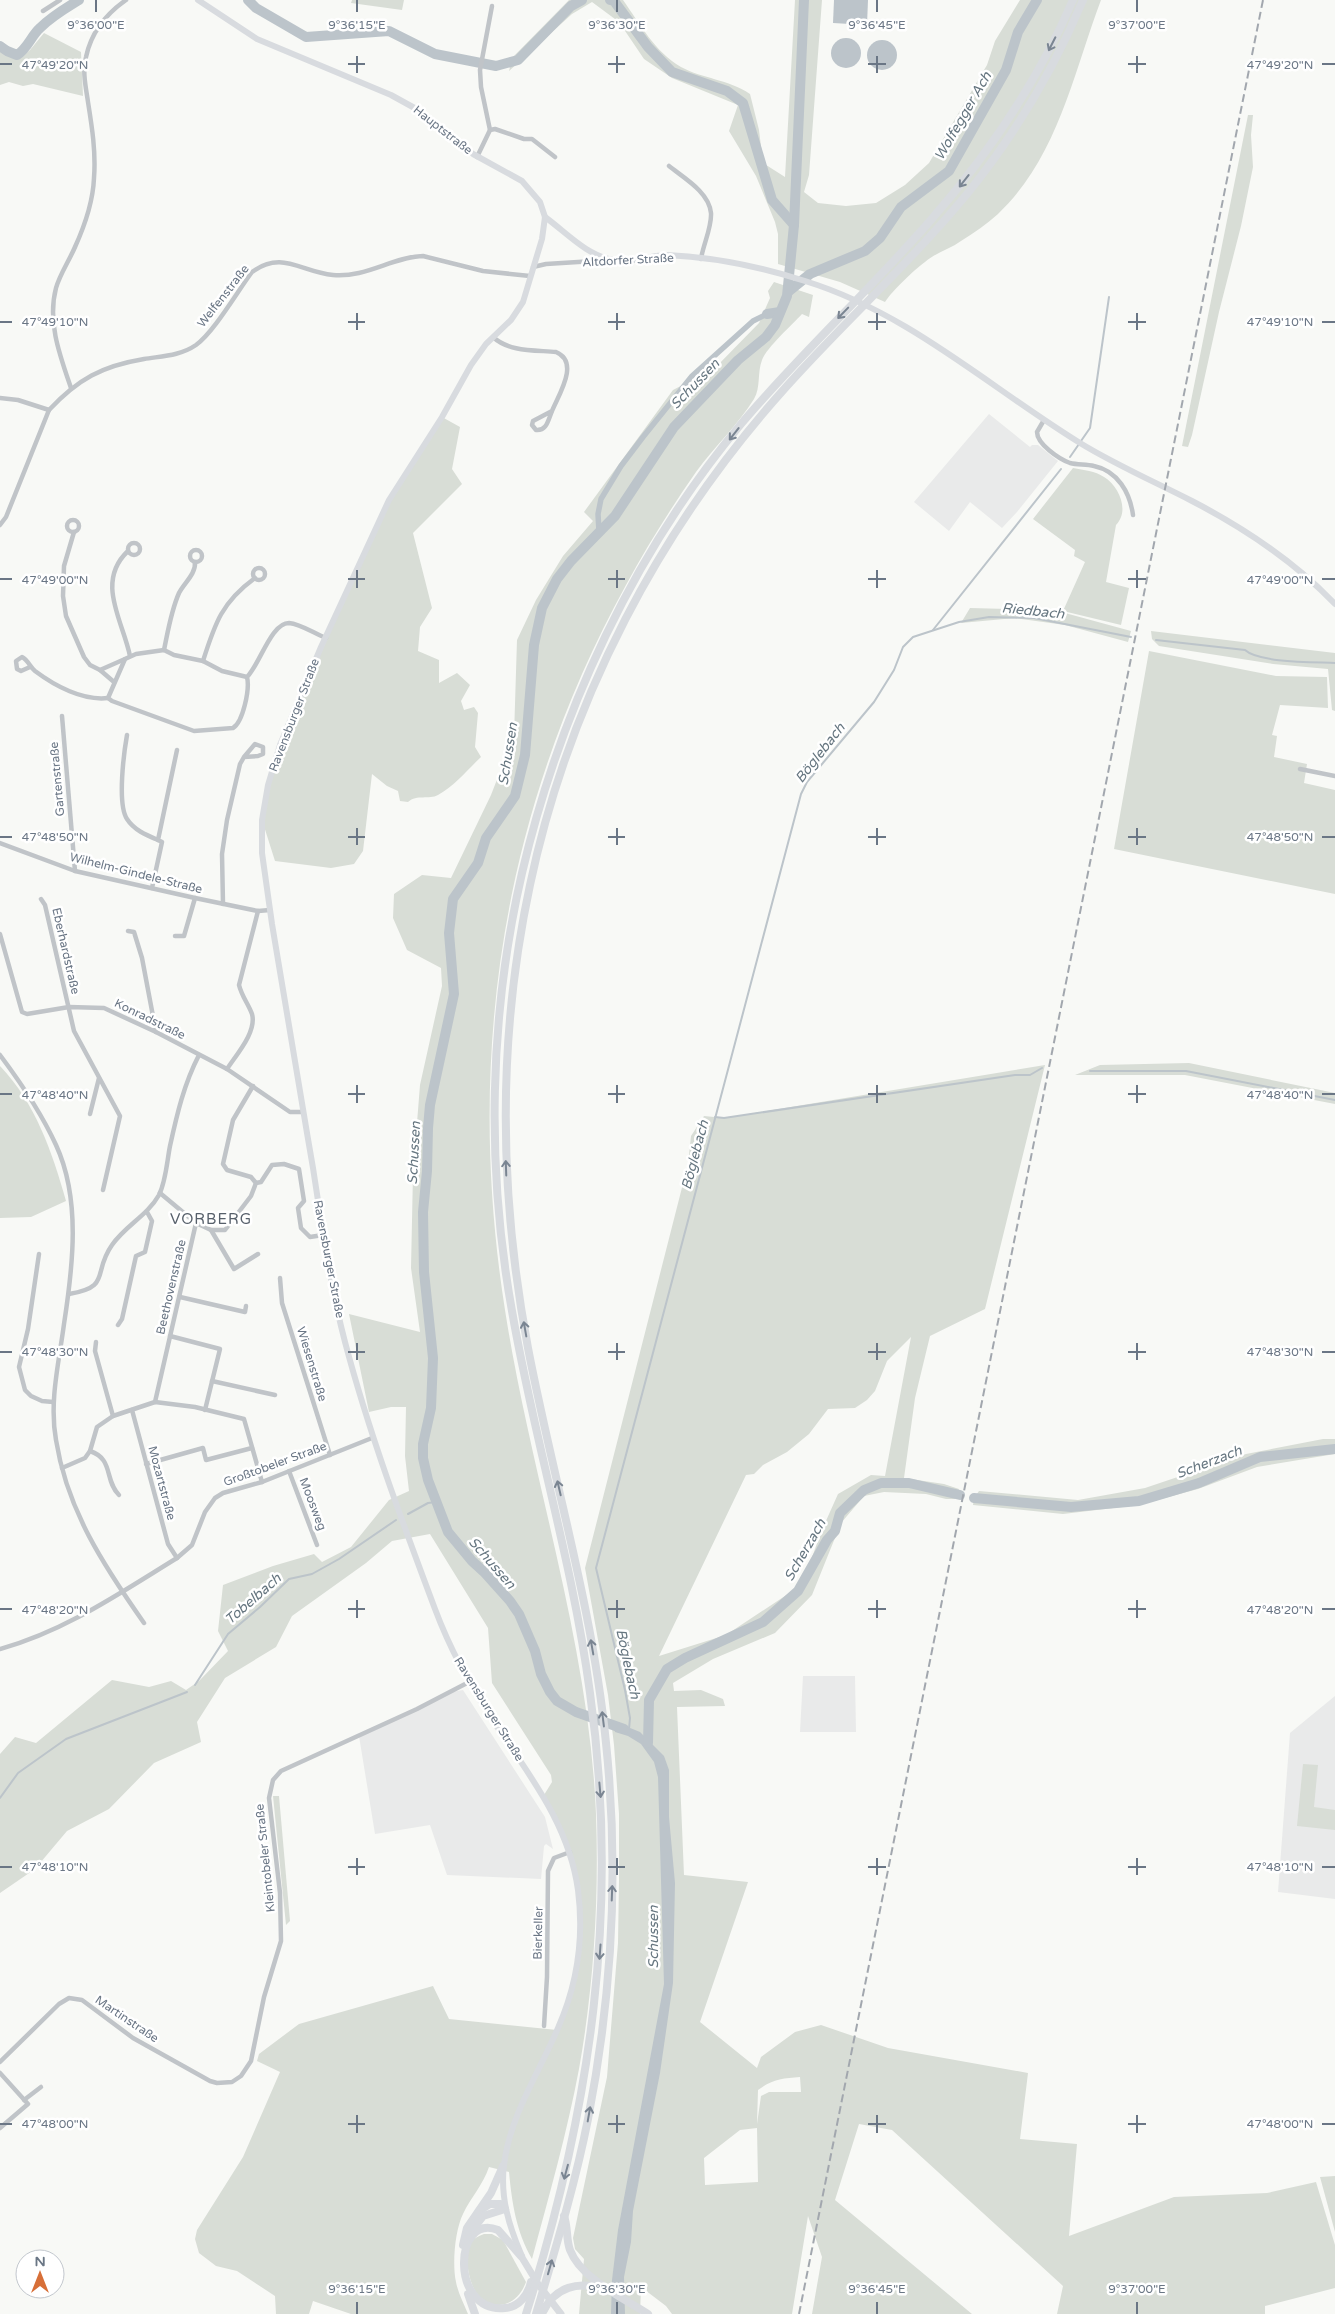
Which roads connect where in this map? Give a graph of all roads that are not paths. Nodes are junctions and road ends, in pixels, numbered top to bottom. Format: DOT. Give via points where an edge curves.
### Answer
graph roads {
  1 [pos="60,0"];
  2 [pos="126,0"];
  3 [pos="198,0"];
  4 [pos="1073,0"];
  5 [pos="1083,0"];
  6 [pos="492,6"];
  7 [pos="43,11"];
  8 [pos="490,130"];
  9 [pos="477,157"];
  10 [pos="555,157"];
  11 [pos="669,166"];
  12 [pos="545,217"];
  13 [pos="701,259"];
  14 [pos="614,260"];
  15 [pos="533,267"];
  16 [pos="530,276"];
  17 [pos="493,337"];
  18 [pos="71,388"];
  19 [pos="0,398"];
  20 [pos="49,410"];
  21 [pos="552,411"];
  22 [pos="1044,420"];
  23 [pos="1133,515"];
  24 [pos="0,525"];
  25 [pos="74,532"];
  26 [pos="128,551"];
  27 [pos="195,562"];
  28 [pos="255,578"];
  29 [pos="1335,604"];
  30 [pos="326,638"];
  31 [pos="164,650"];
  32 [pos="130,656"];
  33 [pos="125,659"];
  34 [pos="203,661"];
  35 [pos="30,667"];
  36 [pos="100,670"];
  37 [pos="247,677"];
  38 [pos="114,682"];
  39 [pos="108,698"];
  40 [pos="62,716"];
  41 [pos="127,735"];
  42 [pos="177,750"];
  43 [pos="244,757"];
  44 [pos="1300,769"];
  45 [pos="1335,776"];
  46 [pos="158,840"];
  47 [pos="0,843"];
  48 [pos="75,871"];
  49 [pos="152,888"];
  50 [pos="195,898"];
  51 [pos="41,899"];
  52 [pos="223,904"];
  53 [pos="270,910"];
  54 [pos="258,911"];
  55 [pos="128,931"];
  56 [pos="0,934"];
  57 [pos="175,936"];
  58 [pos="69,1007"];
  59 [pos="156,1032"];
  60 [pos="0,1055"];
  61 [pos="199,1055"];
  62 [pos="227,1070"];
  63 [pos="99,1078"];
  64 [pos="253,1086"];
  65 [pos="303,1112"];
  66 [pos="90,1114"];
  67 [pos="256,1183"];
  68 [pos="103,1190"];
  69 [pos="160,1193"];
  70 [pos="147,1212"];
  71 [pos="196,1223"];
  72 [pos="211,1230"];
  73 [pos="323,1234"];
  74 [pos="39,1254"];
  75 [pos="258,1254"];
  76 [pos="280,1278"];
  77 [pos="69,1294"];
  78 [pos="180,1297"];
  79 [pos="246,1306"];
  80 [pos="118,1325"];
  81 [pos="170,1336"];
  82 [pos="96,1342"];
  83 [pos="212,1381"];
  84 [pos="275,1395"];
  85 [pos="53,1402"];
  86 [pos="155,1402"];
  87 [pos="132,1410"];
  88 [pos="205,1410"];
  89 [pos="113,1416"];
  90 [pos="372,1438"];
  91 [pos="252,1448"];
  92 [pos="90,1451"];
  93 [pos="330,1455"];
  94 [pos="146,1464"];
  95 [pos="62,1468"];
  96 [pos="289,1471"];
  97 [pos="262,1482"];
  98 [pos="119,1495"];
  99 [pos="317,1545"];
  100 [pos="177,1558"];
  101 [pos="122,1592"];
  102 [pos="144,1623"];
  103 [pos="0,1649"];
  104 [pos="469,1682"];
  105 [pos="570,1852"];
  106 [pos="544,2026"];
  107 [pos="251,2060"];
  108 [pos="0,2062"];
  109 [pos="1,2077"];
  110 [pos="40,2087"];
  111 [pos="24,2100"];
  112 [pos="0,2128"];
  113 [pos="503,2166"];
  114 [pos="505,2209"];
  115 [pos="474,2215"];
  116 [pos="564,2216"];
  117 [pos="467,2242"];
  118 [pos="522,2259"];
  119 [pos="541,2267"];
  120 [pos="476,2314"];
  121 [pos="526,2314"];
  122 [pos="536,2314"];
  123 [pos="542,2314"];
  124 [pos="561,2314"];
  125 [pos="642,2314"];
  126 [pos="648,2314"];
  1 -- 7 [label="street"];
  2 -- 18 [label="street" via="100,24 89,43 85,60 94,144 94,178 88,217 62,274 53,305 57,343"];
  3 -- 9 [label="main road, Hauptstraße" via="257,39 405,102"];
  4 -- 119 [label="highway, one-way" via="1012,114 961,185 756,408 703,473 675,514 633,584 583,685 536,820 514,914 502,992 495,1078 497,1188 502,1251 512,1311 575,1607 590,1694 602,1813 603,1880 595,2008 577,2125"];
  116 -- 5 [label="highway, one-way" via="592,2092 608,1971 612,1880 611,1814 600,1695 581,1589 528,1348 512,1250 507,1188 504,1077 512,993 521,926 544,822 569,747 614,640 683,519 732,451 787,386 970,190 1040,87"];
  6 -- 8 [label="street" via="480,70"];
  8 -- 9 [label="street"];
  8 -- 10 [label="street" via="532,139"];
  9 -- 12 [label="main road, Hauptstraße" via="522,181 540,202"];
  11 -- 13 [label="street" via="697,188 709,206 710,218"];
  12 -- 14 [label="main road" via="584,248"];
  12 -- 15 [label="main road"];
  13 -- 14 [label="main road, Altdorfer Straße" via="668,255"];
  13 -- 22 [label="main road, Altdorfer Straße" via="752,267 832,290 893,318"];
  14 -- 15 [label="street, Altdorfer Straße"];
  15 -- 16 [label="main road, Ravensburger Straße"];
  16 -- 17 [label="main road, Ravensburger Straße" via="520,308"];
  16 -- 18 [label="street, Welfenstraße" via="483,271 423,256 364,273 343,275 322,273 281,261 263,264 252,272 196,345 178,354 102,369"];
  17 -- 21 [label="street" via="509,346 556,352 567,360 568,368"];
  17 -- 30 [label="main road, Ravensburger Straße" via="471,365 389,500"];
  18 -- 20 [label="street, Welfenstraße"];
  19 -- 20 [label="street"];
  20 -- 24 [label="street, Welfenstraße" via="6,518"];
  21 -- 21 [label="street" via="536,417 532,425 536,430 546,427"];
  22 -- 23 [label="street" via="1037,432 1040,441 1070,462 1096,466 1111,474 1126,491"];
  22 -- 29 [label="main road, Altdorfer Straße" via="1080,443 1231,523 1308,578"];
  25 -- 36 [label="street" via="64,566 66,616 84,657"];
  26 -- 32 [label="street" via="114,573 112,596"];
  27 -- 31 [label="street" via="194,571 173,609"];
  28 -- 34 [label="street" via="223,608"];
  30 -- 37 [label="street" via="292,624 282,625 274,632"];
  30 -- 53 [label="main road, Ravensburger Straße" via="280,745 266,792 262,853"];
  31 -- 32 [label="street"];
  31 -- 34 [label="street"];
  32 -- 33 [label="street"];
  33 -- 36 [label="street"];
  33 -- 38 [label="street"];
  34 -- 37 [label="street" via="222,671"];
  35 -- 39 [label="street" via="73,693"];
  36 -- 38 [label="street"];
  37 -- 39 [label="street" via="249,688 239,722 228,730 194,731"];
  38 -- 39 [label="street"];
  40 -- 48 [label="street, Gartenstraße"];
  41 -- 46 [label="street" via="122,791 125,817 138,831"];
  42 -- 46 [label="street"];
  43 -- 52 [label="street" via="225,832"];
  44 -- 45 [label="street"];
  46 -- 49 [label="street" via="162,842"];
  47 -- 48 [label="street, Wilhelm-Gindele-Straße"];
  48 -- 49 [label="street, Wilhelm-Gindele-Straße"];
  49 -- 50 [label="street, Wilhelm-Gindele-Straße"];
  50 -- 52 [label="street, Wilhelm-Gindele-Straße"];
  50 -- 57 [label="street" via="184,936"];
  51 -- 58 [label="street, Eberhardstraße"];
  52 -- 54 [label="street, Wilhelm-Gindele-Straße"];
  53 -- 54 [label="street, Wilhelm-Gindele-Straße"];
  53 -- 65 [label="main road, Ravensburger Straße"];
  54 -- 62 [label="street" via="239,985 241,996 252,1014 252,1028"];
  55 -- 59 [label="street" via="134,932 142,958"];
  56 -- 58 [label="street, Konradstraße" via="22,1012 27,1014"];
  58 -- 59 [label="street, Konradstraße" via="104,1008"];
  58 -- 63 [label="street, Eberhardstraße" via="74,1031"];
  59 -- 61 [label="street, Konradstraße"];
  60 -- 77 [label="street" via="43,1118 66,1173 72,1243"];
  61 -- 62 [label="street, Konradstraße"];
  61 -- 69 [label="street" via="178,1105"];
  62 -- 64 [label="street, Konradstraße"];
  63 -- 66 [label="street"];
  63 -- 68 [label="street, Eberhardstraße" via="120,1116"];
  64 -- 65 [label="street, Konradstraße" via="290,1112"];
  64 -- 67 [label="street" via="233,1120 223,1164 227,1170 251,1177"];
  65 -- 73 [label="main road, Ravensburger Straße"];
  67 -- 72 [label="street" via="251,1196 225,1230"];
  67 -- 73 [label="street" via="261,1182 272,1164 299,1169 304,1200 298,1208 301,1228 310,1237"];
  69 -- 70 [label="street"];
  69 -- 71 [label="street"];
  70 -- 77 [label="street" via="113,1243 105,1256 97,1283 91,1289"];
  70 -- 80 [label="street" via="152,1220 145,1252 136,1256"];
  71 -- 72 [label="street"];
  71 -- 78 [label="street, Beethovenstraße"];
  72 -- 75 [label="street" via="234,1269"];
  73 -- 90 [label="main road, Ravensburger Straße" via="345,1339"];
  74 -- 85 [label="street" via="19,1367 25,1390 42,1401"];
  76 -- 93 [label="street, Wiesenstraße" via="282,1304"];
  77 -- 85 [label="street"];
  78 -- 79 [label="street" via="245,1312"];
  78 -- 81 [label="street, Beethovenstraße"];
  81 -- 83 [label="street" via="220,1349"];
  81 -- 86 [label="street, Beethovenstraße"];
  82 -- 89 [label="street" via="95,1351"];
  83 -- 84 [label="street"];
  83 -- 88 [label="street"];
  85 -- 95 [label="street" via="55,1439"];
  86 -- 87 [label="street"];
  86 -- 88 [label="street"];
  87 -- 89 [label="street"];
  87 -- 94 [label="street, Mozartstraße"];
  88 -- 91 [label="street" via="244,1419"];
  89 -- 92 [label="street" via="97,1427"];
  90 -- 93 [label="street, Großtobeler Straße"];
  90 -- 104 [label="main road, Ravensburger Straße" via="437,1614"];
  91 -- 94 [label="street" via="206,1460 203,1448"];
  91 -- 97 [label="street"];
  92 -- 95 [label="street" via="85,1458"];
  92 -- 98 [label="street" via="104,1459 112,1488"];
  93 -- 96 [label="street, Großtobeler Straße"];
  94 -- 100 [label="street, Mozartstraße" via="168,1544"];
  95 -- 101 [label="street" via="71,1501 84,1530"];
  96 -- 97 [label="street, Großtobeler Straße"];
  96 -- 99 [label="street, Moosweg"];
  97 -- 100 [label="street, Großtobeler Straße" via="228,1490 215,1498 192,1545"];
  100 -- 101 [label="street, Großtobeler Straße"];
  101 -- 102 [label="street"];
  101 -- 103 [label="street, Großtobeler Straße" via="39,1637"];
  104 -- 105 [label="main road, Ravensburger Straße" via="544,1795"];
  104 -- 107 [label="street, Kleintobeler Straße" via="417,1710 282,1772 273,1780 269,1798 282,1932"];
  105 -- 106 [label="street, Bierkeller" via="554,1858 548,1871"];
  105 -- 113 [label="main road, Ravensburger Straße" via="580,1914 574,1980 558,2030 517,2116"];
  107 -- 108 [label="street, Martinstraße" via="241,2076 232,2082 210,2081 133,2038 82,2000 74,1998 59,2004"];
  109 -- 111 [label="street"];
  110 -- 111 [label="street"];
  111 -- 112 [label="street" via="28,2104"];
  113 -- 114 [label="main road, Ravensburger Straße"];
  113 -- 115 [label="highway" via="491,2193"];
  114 -- 115 [label="highway" via="501,2204 490,2204"];
  114 -- 117 [label="highway" via="483,2216 470,2231"];
  114 -- 118 [label="main road, Ravensburger Straße"];
  115 -- 120 [label="highway" via="463,2240 462,2263 465,2287"];
  122 -- 116 [label="highway, one-way"];
  116 -- 126 [label="highway" via="575,2261 593,2278"];
  117 -- 118 [label="highway" via="480,2230 493,2228 503,2234"];
  117 -- 119 [label="highway" via="465,2271 469,2286 474,2297 488,2308 510,2308 520,2303"];
  118 -- 124 [label="main road"];
  119 -- 121 [label="highway"];
  123 -- 125 [label="highway" via="553,2296 578,2285 600,2288"];
}
